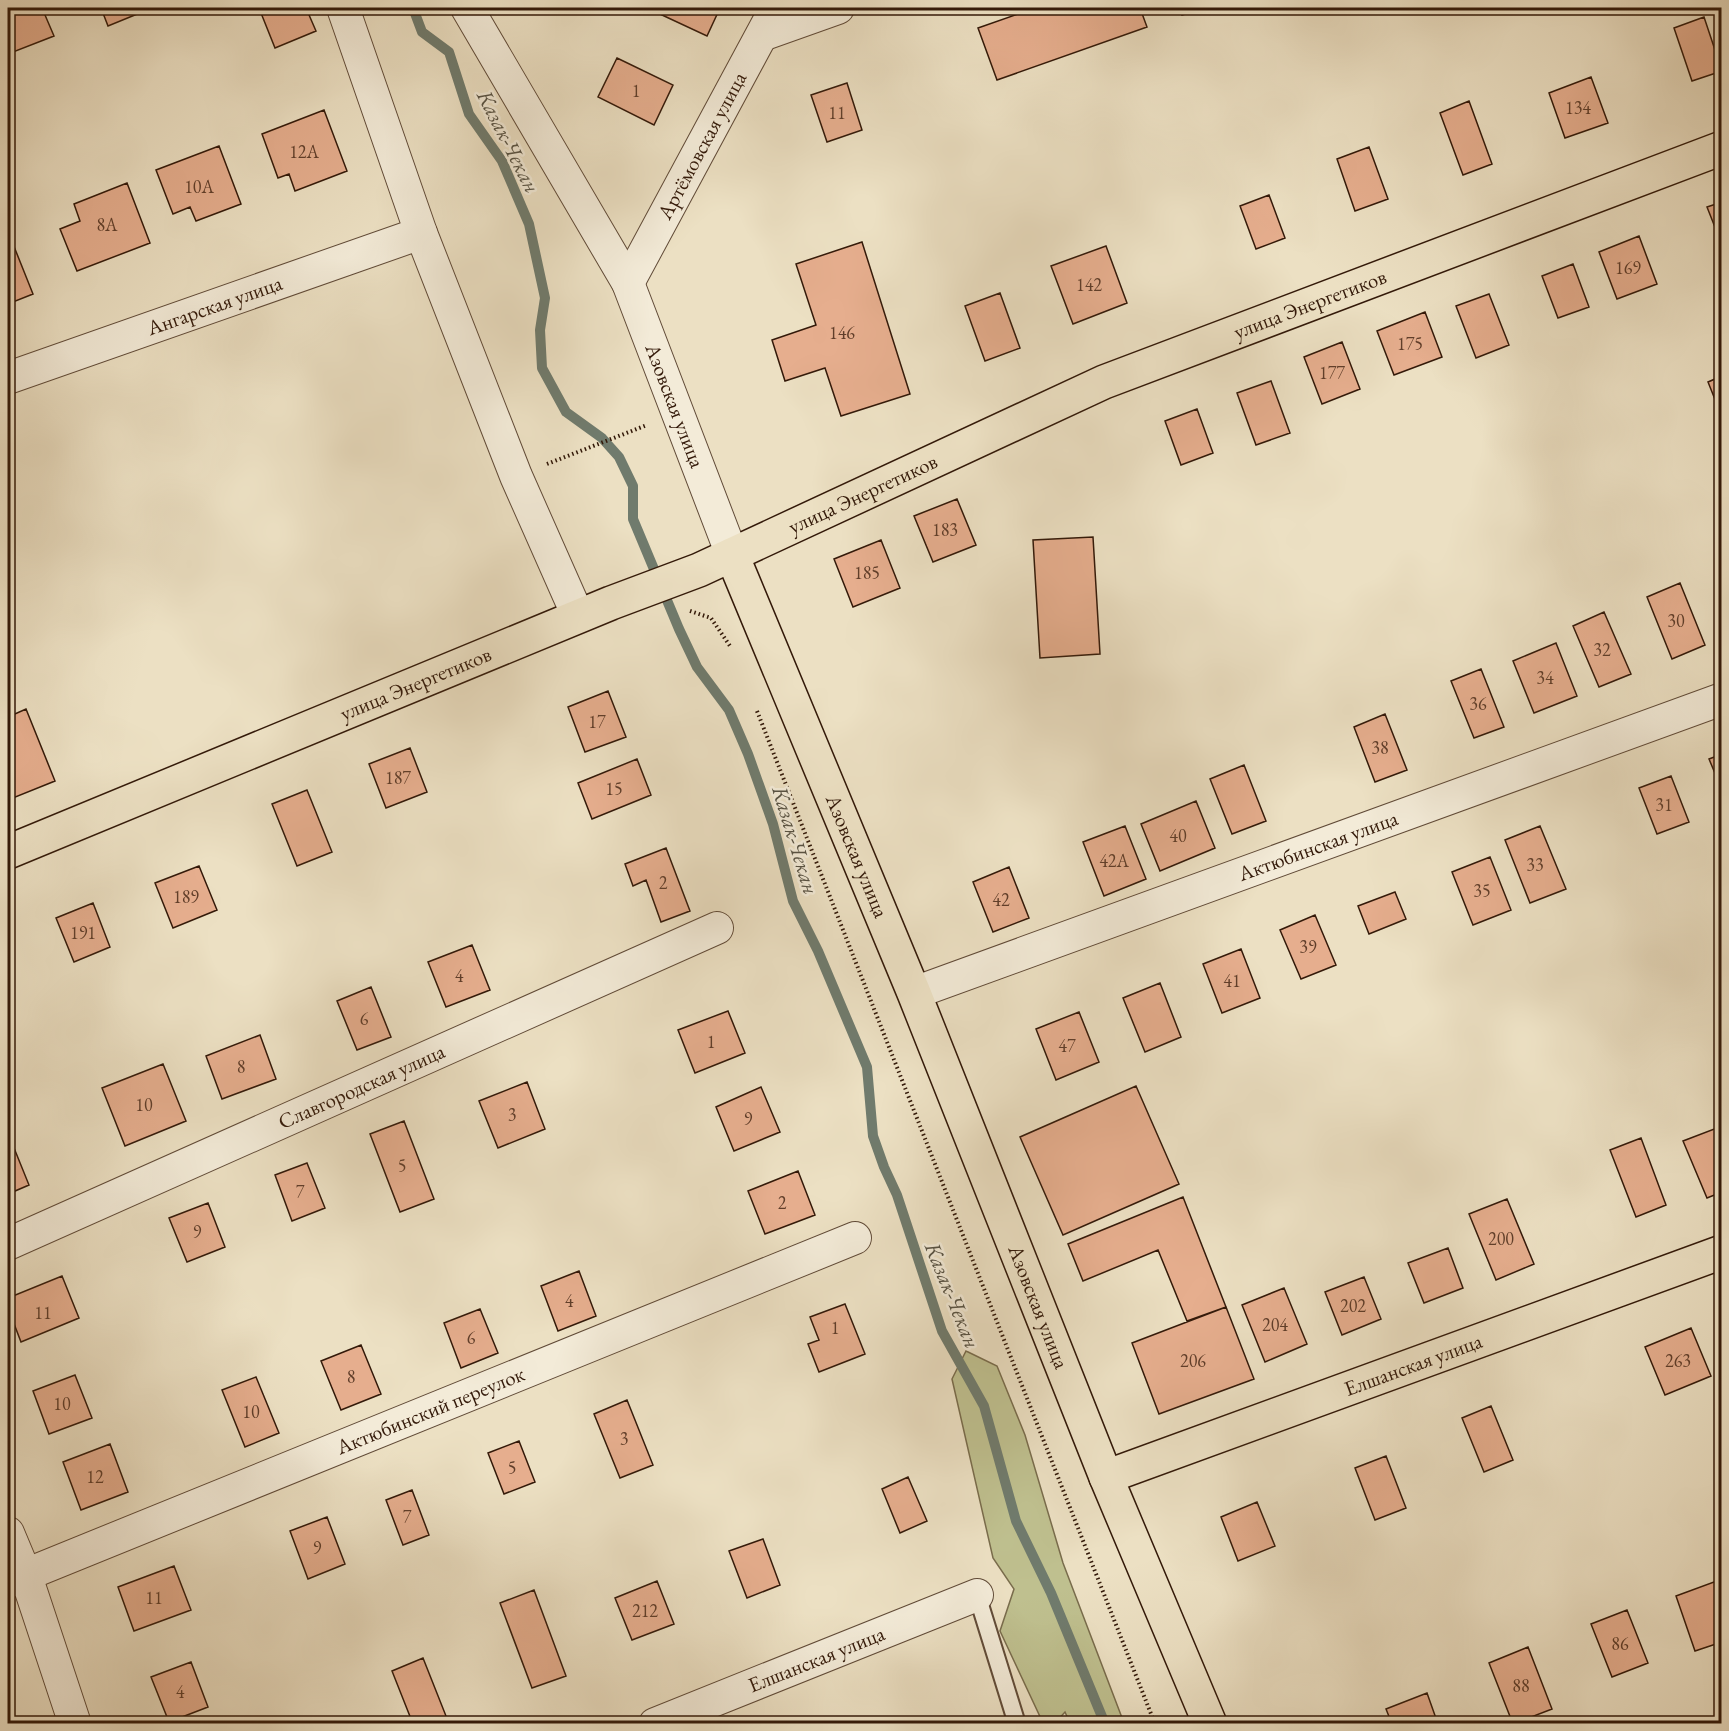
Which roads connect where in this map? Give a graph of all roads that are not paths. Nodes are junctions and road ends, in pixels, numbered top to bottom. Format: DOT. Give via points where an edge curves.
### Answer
graph roads {
  1 [pos="343,8"];
  2 [pos="467,8"];
  3 [pos="776,8"];
  4 [pos="838,8"];
  5 [pos="762,35"];
  6 [pos="1722,148"];
  7 [pos="421,233"];
  8 [pos="628,283"];
  9 [pos="8,378"];
  10 [pos="732,555"];
  11 [pos="578,616"];
  12 [pos="1722,699"];
  13 [pos="8,852"];
  14 [pos="717,928"];
  15 [pos="914,993"];
  16 [pos="855,1238"];
  17 [pos="8,1244"];
  18 [pos="1722,1252"];
  19 [pos="1106,1477"];
  20 [pos="8,1533"];
  21 [pos="17,1579"];
  22 [pos="977,1595"];
  23 [pos="75,1724"];
  24 [pos="655,1724"];
  25 [pos="1017,1724"];
  26 [pos="1210,1724"];
  1 -- 7 [label="street"];
  2 -- 8 [label="street, Азовская улица"];
  3 -- 5 [label="street, Артёмовская улица"];
  4 -- 5 [label="street"];
  5 -- 8 [label="street, Артёмовская улица"];
  6 -- 10 [label="main road, улица Энергетиков" via="1104,382"];
  7 -- 9 [label="street, Ангарская улица"];
  7 -- 11 [label="street" via="516,476"];
  8 -- 10 [label="street, Азовская улица"];
  10 -- 11 [label="main road, улица Энергетиков"];
  10 -- 15 [label="main road, Азовская улица"];
  11 -- 13 [label="main road, улица Энергетиков"];
  12 -- 15 [label="street, Актюбинская улица"];
  14 -- 17 [label="street, Славгородская улица"];
  15 -- 19 [label="main road, Азовская улица"];
  16 -- 21 [label="street, Актюбинский переулок"];
  18 -- 19 [label="main road, Елшанская улица"];
  19 -- 26 [label="main road, Азовская улица"];
  20 -- 21 [label="street"];
  21 -- 23 [label="street"];
  22 -- 24 [label="street, Елшанская улица"];
  22 -- 25 [label="lane"];
}
